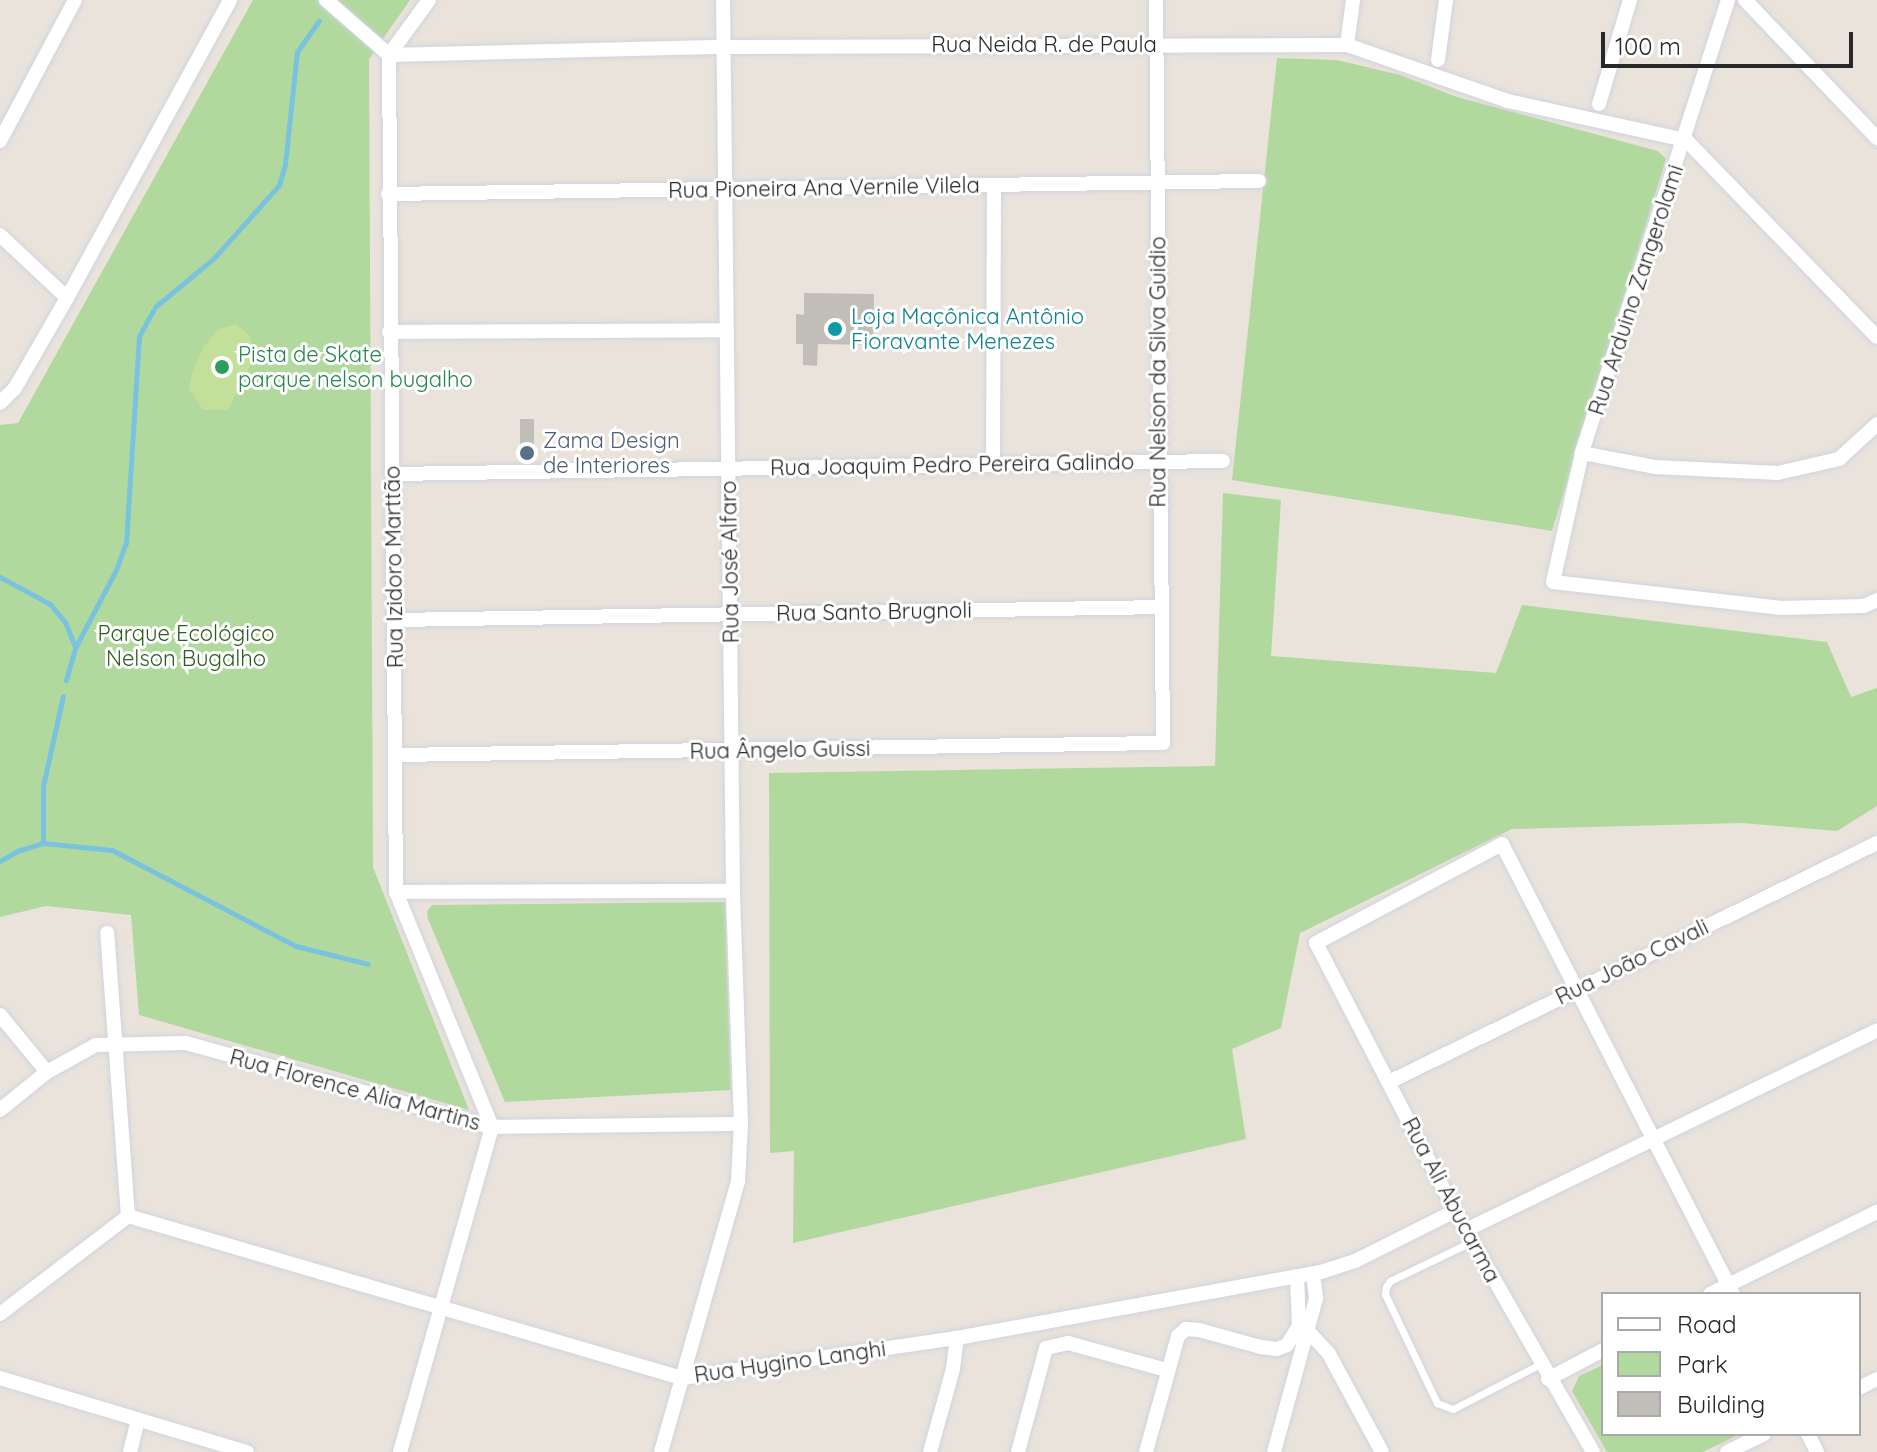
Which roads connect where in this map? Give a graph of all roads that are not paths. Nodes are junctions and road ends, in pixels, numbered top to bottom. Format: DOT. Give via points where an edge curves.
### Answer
graph roads {
  1 [pos="75,0"];
  2 [pos="230,0"];
  3 [pos="326,0"];
  4 [pos="429,0"];
  5 [pos="723,0"];
  6 [pos="1156,0"];
  7 [pos="1353,0"];
  8 [pos="1446,0"];
  9 [pos="1630,0"];
  10 [pos="1728,0"];
  11 [pos="1745,0"];
  12 [pos="1156,44"];
  13 [pos="1347,45"];
  14 [pos="723,47"];
  15 [pos="389,55"];
  16 [pos="1438,60"];
  17 [pos="1599,104"];
  18 [pos="1877,138"];
  19 [pos="1686,140"];
  20 [pos="0,141"];
  21 [pos="1259,181"];
  22 [pos="1157,183"];
  23 [pos="994,185"];
  24 [pos="725,189"];
  25 [pos="388,194"];
  26 [pos="0,235"];
  27 [pos="67,298"];
  28 [pos="727,330"];
  29 [pos="389,332"];
  30 [pos="1877,337"];
  31 [pos="0,403"];
  32 [pos="1877,424"];
  33 [pos="1582,453"];
  34 [pos="1223,461"];
  35 [pos="1159,462"];
  36 [pos="993,464"];
  37 [pos="729,469"];
  38 [pos="392,474"];
  39 [pos="1877,600"];
  40 [pos="1160,607"];
  41 [pos="730,614"];
  42 [pos="396,620"];
  43 [pos="1163,743"];
  44 [pos="732,752"];
  45 [pos="396,755"];
  46 [pos="1877,843"];
  47 [pos="733,891"];
  48 [pos="396,892"];
  49 [pos="107,933"];
  50 [pos="1575,989"];
  51 [pos="0,1015"];
  52 [pos="1877,1030"];
  53 [pos="115,1044"];
  54 [pos="47,1072"];
  55 [pos="1389,1082"];
  56 [pos="0,1110"];
  57 [pos="741,1124"];
  58 [pos="492,1127"];
  59 [pos="1652,1139"];
  60 [pos="1455,1211"];
  61 [pos="1877,1212"];
  62 [pos="128,1216"];
  63 [pos="1469,1236"];
  64 [pos="1305,1275"];
  65 [pos="1731,1289"];
  66 [pos="441,1307"];
  67 [pos="0,1314"];
  68 [pos="1304,1328"];
  69 [pos="957,1338"];
  70 [pos="1601,1351"];
  71 [pos="1540,1364"];
  72 [pos="1167,1370"];
  73 [pos="0,1378"];
  74 [pos="682,1378"];
  75 [pos="1548,1379"];
  76 [pos="138,1421"];
  77 [pos="1760,1436"];
  78 [pos="130,1452"];
  79 [pos="247,1452"];
  80 [pos="400,1452"];
  81 [pos="661,1452"];
  82 [pos="930,1452"];
  83 [pos="1018,1452"];
  84 [pos="1146,1452"];
  85 [pos="1274,1452"];
  86 [pos="1382,1452"];
  87 [pos="1593,1452"];
  88 [pos="1727,1452"];
  1 -- 20 [label="street"];
  2 -- 27 [label="street"];
  3 -- 15 [label="street"];
  4 -- 15 [label="street"];
  5 -- 14 [label="street, Rua José Alfaro"];
  6 -- 12 [label="street, Rua Nelson da Silva Guidio"];
  7 -- 13 [label="street"];
  8 -- 16 [label="street"];
  9 -- 17 [label="street"];
  10 -- 19 [label="street, Rua Arduino Zangerolami"];
  11 -- 18 [label="street"];
  12 -- 13 [label="street, Rua Neida R. de Paula"];
  12 -- 14 [label="street, Rua Neida R. de Paula"];
  12 -- 22 [label="street, Rua Nelson da Silva Guidio"];
  13 -- 19 [label="street, Rua Neida R. de Paula" via="1508,101"];
  14 -- 15 [label="street, Rua Neida R. de Paula"];
  14 -- 24 [label="street, Rua José Alfaro"];
  15 -- 25 [label="street, Rua Izidoro Marttão"];
  19 -- 30 [label="street"];
  19 -- 33 [label="street, Rua Arduino Zangerolami"];
  21 -- 22 [label="street, Rua Pioneira Ana Vernile Vilela"];
  22 -- 23 [label="street, Rua Pioneira Ana Vernile Vilela"];
  22 -- 35 [label="street, Rua Nelson da Silva Guidio"];
  23 -- 24 [label="street, Rua Pioneira Ana Vernile Vilela"];
  23 -- 36 [label="street"];
  24 -- 25 [label="street, Rua Pioneira Ana Vernile Vilela"];
  24 -- 28 [label="street, Rua José Alfaro"];
  25 -- 29 [label="street, Rua Izidoro Marttão"];
  26 -- 27 [label="street"];
  27 -- 31 [label="street" via="15,388"];
  28 -- 29 [label="street"];
  28 -- 37 [label="street, Rua José Alfaro"];
  29 -- 38 [label="street, Rua Izidoro Marttão"];
  32 -- 33 [label="street" via="1839,459 1778,473 1655,467"];
  33 -- 39 [label="street, Rua Arduino Zangerolami" via="1553,582 1780,608 1864,606"];
  34 -- 35 [label="street, Rua Joaquim Pedro Pereira Galindo"];
  35 -- 36 [label="street, Rua Joaquim Pedro Pereira Galindo"];
  35 -- 40 [label="street, Rua Nelson da Silva Guidio"];
  36 -- 37 [label="street, Rua Joaquim Pedro Pereira Galindo"];
  37 -- 38 [label="street, Rua Joaquim Pedro Pereira Galindo"];
  37 -- 41 [label="street, Rua José Alfaro"];
  38 -- 42 [label="street, Rua Izidoro Marttão"];
  40 -- 41 [label="street, Rua Santo Brugnoli"];
  40 -- 43 [label="street, Rua Nelson da Silva Guidio"];
  41 -- 42 [label="street, Rua Santo Brugnoli"];
  41 -- 44 [label="street, Rua José Alfaro"];
  42 -- 45 [label="street, Rua Izidoro Marttão"];
  43 -- 44 [label="street, Rua Ângelo Guissi"];
  44 -- 45 [label="street, Rua Ângelo Guissi"];
  44 -- 47 [label="street, Rua José Alfaro"];
  45 -- 48 [label="street, Rua Izidoro Marttão"];
  46 -- 50 [label="street, Rua João Cavali"];
  47 -- 48 [label="street"];
  47 -- 57 [label="street, Rua José Alfaro"];
  48 -- 58 [label="street, Rua Izidoro Marttão"];
  49 -- 53 [label="street"];
  50 -- 55 [label="street, Rua João Cavali"];
  50 -- 55 [label="street, Rua Ali Abucarma" via="1502,844 1316,943"];
  50 -- 59 [label="street"];
  51 -- 54 [label="street"];
  52 -- 59 [label="street"];
  53 -- 54 [label="street, Rua Florence Alia Martins" via="96,1045"];
  53 -- 58 [label="street, Rua Florence Alia Martins" via="186,1043"];
  53 -- 62 [label="street"];
  54 -- 56 [label="street, Rua Florence Alia Martins"];
  55 -- 60 [label="street, Rua Ali Abucarma"];
  57 -- 58 [label="street, Rua Florence Alia Martins"];
  57 -- 74 [label="street, Rua José Alfaro" via="738,1181"];
  58 -- 66 [label="street"];
  59 -- 63 [label="street"];
  59 -- 65 [label="street"];
  60 -- 63 [label="street, Rua Ali Abucarma"];
  60 -- 64 [label="street, Rua Hygino Langhi" via="1355,1261"];
  61 -- 65 [label="street"];
  62 -- 66 [label="street, Rua Hygino Langhi"];
  62 -- 67 [label="street"];
  63 -- 71 [label="street, Rua Ali Abucarma"];
  63 -- 71 [label="lane" via="1386,1287 1437,1403 1453,1409"];
  64 -- 68 [label="street" via="1316,1298"];
  64 -- 69 [label="street, Rua Hygino Langhi"];
  66 -- 74 [label="street, Rua Hygino Langhi"];
  66 -- 80 [label="street"];
  68 -- 72 [label="street" via="1277,1349 1186,1329 1178,1336"];
  68 -- 85 [label="street"];
  68 -- 86 [label="street" via="1329,1354"];
  69 -- 74 [label="street, Rua Hygino Langhi"];
  69 -- 82 [label="street"];
  70 -- 75 [label="street"];
  71 -- 75 [label="street, Rua Ali Abucarma"];
  72 -- 83 [label="street" via="1068,1343 1046,1348"];
  72 -- 84 [label="street"];
  73 -- 76 [label="street"];
  74 -- 81 [label="street, Rua José Alfaro"];
  75 -- 87 [label="street, Rua Ali Abucarma"];
  76 -- 78 [label="street"];
  76 -- 79 [label="street"];
  77 -- 88 [label="street"];
}
